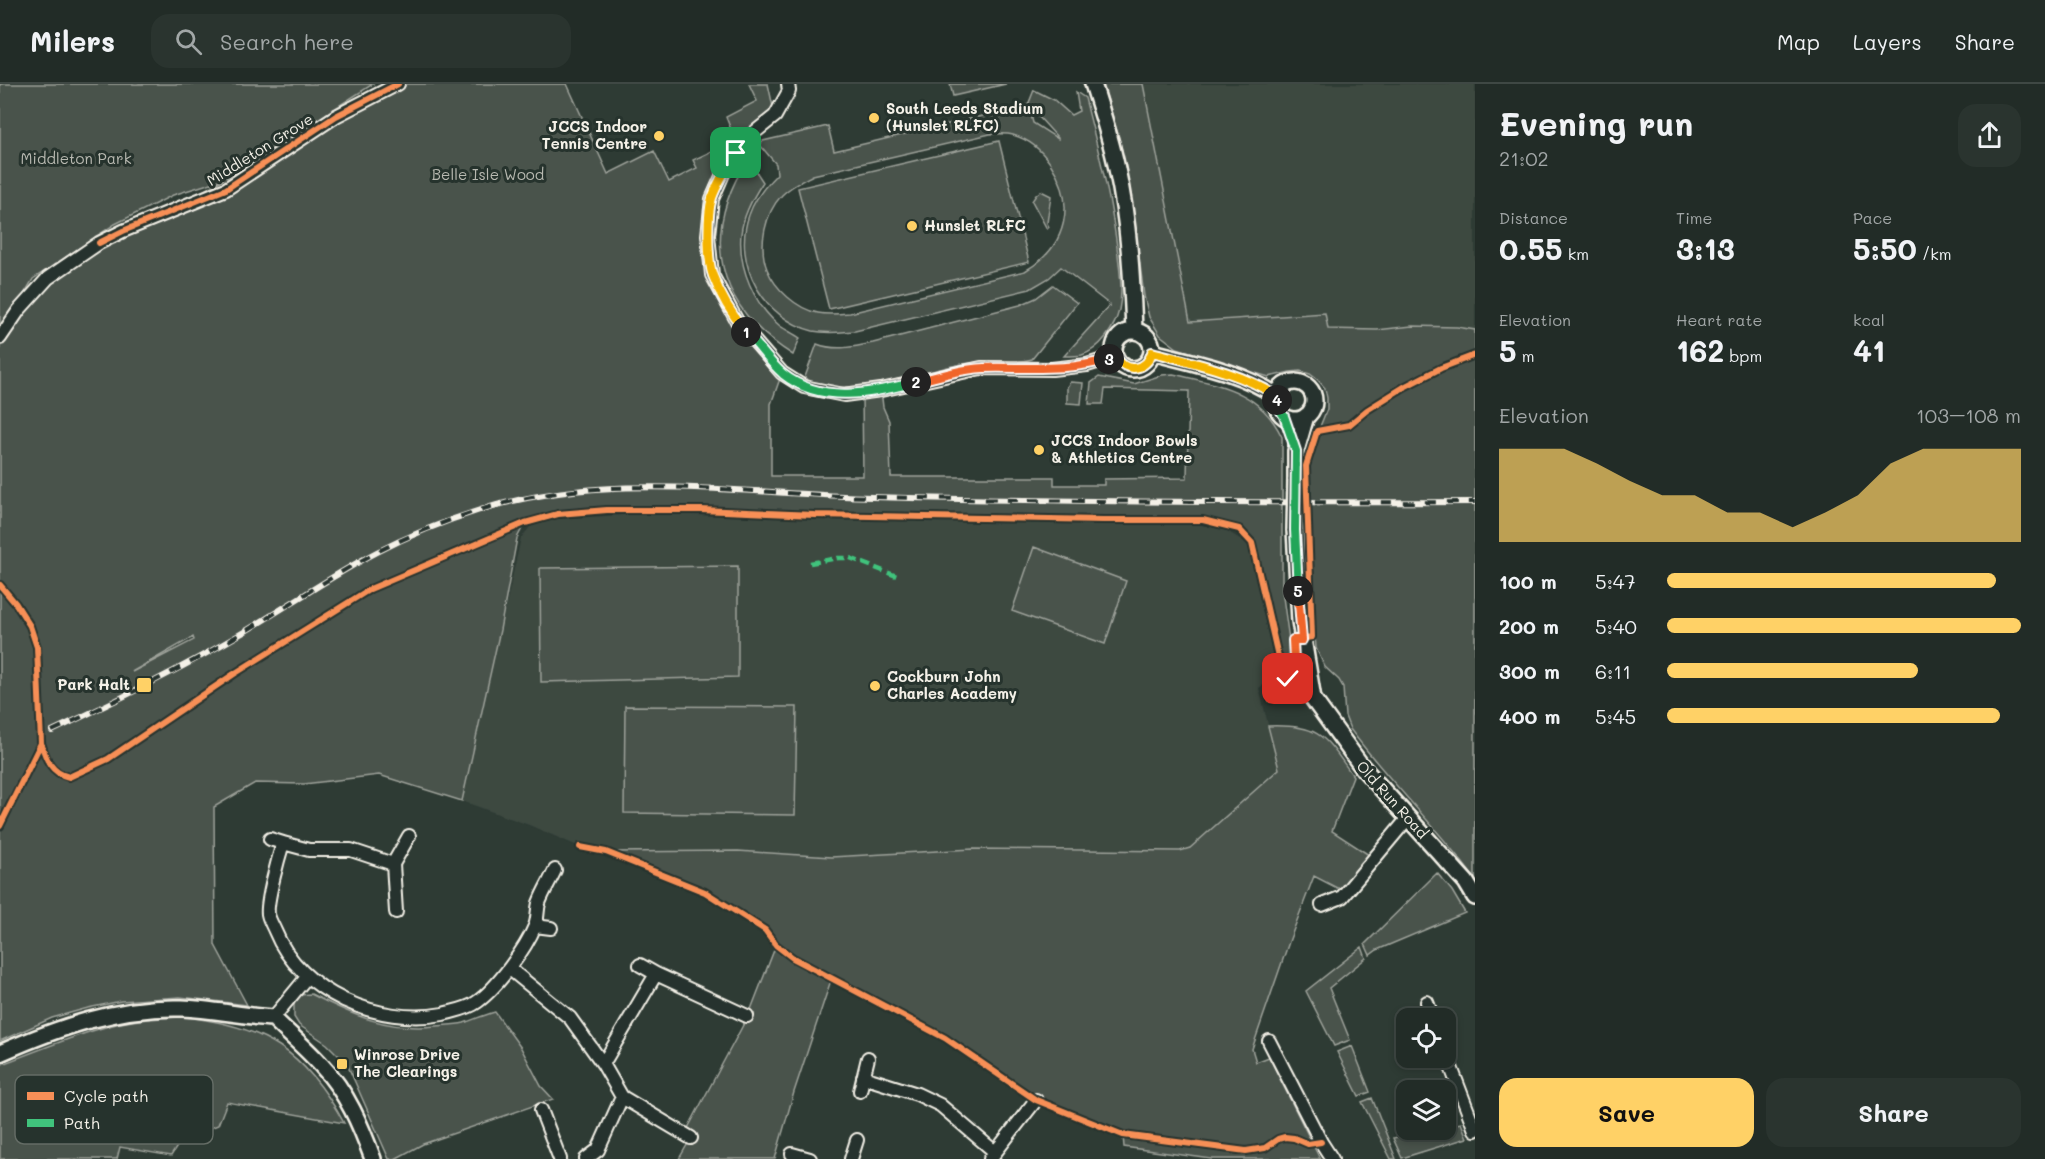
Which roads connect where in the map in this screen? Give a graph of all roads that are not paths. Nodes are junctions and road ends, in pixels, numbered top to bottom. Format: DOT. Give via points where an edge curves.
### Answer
graph roads {
  1 [pos="398,84"];
  2 [pos="789,84"];
  3 [pos="1093,84"];
  4 [pos="1134,331"];
  5 [pos="0,338"];
  6 [pos="1152,352"];
  7 [pos="1116,356"];
  8 [pos="1277,396"];
  9 [pos="1284,416"];
  10 [pos="1306,416"];
  11 [pos="1296,451"];
  12 [pos="1408,818"];
  13 [pos="409,836"];
  14 [pos="270,839"];
  15 [pos="283,843"];
  16 [pos="393,864"];
  17 [pos="555,870"];
  18 [pos="1475,897"];
  19 [pos="1322,905"];
  20 [pos="396,912"];
  21 [pos="535,926"];
  22 [pos="551,928"];
  23 [pos="640,965"];
  24 [pos="510,969"];
  25 [pos="656,974"];
  26 [pos="307,978"];
  27 [pos="1427,1002"];
  28 [pos="1429,1008"];
  29 [pos="747,1016"];
  30 [pos="273,1018"];
  31 [pos="1269,1041"];
  32 [pos="0,1053"];
  33 [pos="868,1058"];
  34 [pos="603,1064"];
  35 [pos="1451,1068"];
  36 [pos="863,1077"];
  37 [pos="860,1091"];
  38 [pos="622,1097"];
  39 [pos="1036,1100"];
  40 [pos="541,1110"];
  41 [pos="1475,1130"];
  42 [pos="692,1138"];
  43 [pos="857,1140"];
  44 [pos="792,1154"];
  45 [pos="993,1155"];
  46 [pos="373,1159"];
  47 [pos="560,1159"];
  48 [pos="586,1159"];
  49 [pos="810,1159"];
  50 [pos="851,1159"];
  51 [pos="1332,1159"];
  1 -- 5 [label="street, Middleton Grove" via="336,116 226,189 99,243 48,278"];
  2 -- 7 [label="street" via="775,116 736,153 723,174 712,199 708,235 712,274 737,321 782,373 804,387 844,395 981,368 1052,369 1087,365"];
  3 -- 4 [label="street" via="1122,196"];
  4 -- 6 [label="street" via="1146,337"];
  4 -- 7 [label="street" via="1119,339"];
  6 -- 7 [label="street" via="1148,362 1133,369"];
  6 -- 8 [label="street" via="1234,375"];
  8 -- 9 [label="street"];
  8 -- 10 [label="street" via="1289,383 1306,385 1314,401"];
  9 -- 10 [label="street"];
  9 -- 11 [label="street"];
  10 -- 11 [label="street"];
  11 -- 12 [label="street, Old Run Road, bridge" via="1300,621 1313,699 1351,754"];
  12 -- 18 [label="street, Old Run Road"];
  12 -- 19 [label="street" via="1342,897"];
  13 -- 16 [label="street"];
  14 -- 15 [label="street"];
  15 -- 16 [label="street" via="309,850 351,850"];
  15 -- 26 [label="street" via="268,913 281,947"];
  16 -- 20 [label="street"];
  17 -- 21 [label="street" via="539,904"];
  21 -- 22 [label="street"];
  21 -- 24 [label="street"];
  23 -- 25 [label="street"];
  24 -- 26 [label="street" via="476,1003 430,1016 369,1009 340,998"];
  24 -- 34 [label="street" via="570,1018"];
  25 -- 29 [label="street"];
  25 -- 34 [label="street"];
  26 -- 30 [label="street"];
  27 -- 28 [label="street"];
  30 -- 32 [label="street" via="219,1010 137,1011 64,1027"];
  30 -- 46 [label="street" via="337,1085"];
  31 -- 51 [label="street"];
  33 -- 36 [label="street"];
  34 -- 38 [label="street"];
  35 -- 41 [label="street"];
  36 -- 37 [label="street"];
  36 -- 45 [label="street" via="940,1105"];
  38 -- 42 [label="street"];
  38 -- 48 [label="street" via="598,1150"];
  39 -- 45 [label="street"];
  40 -- 47 [label="street"];
  43 -- 50 [label="street"];
  44 -- 49 [label="street"];
}
